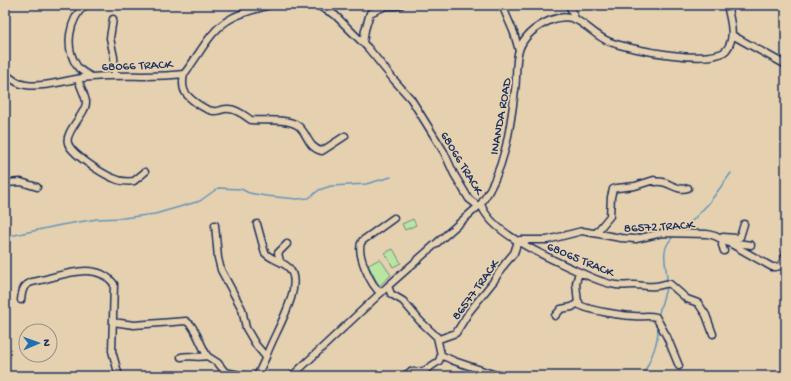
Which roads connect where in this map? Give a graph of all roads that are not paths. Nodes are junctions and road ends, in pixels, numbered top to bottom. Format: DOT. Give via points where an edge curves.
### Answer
graph roads {
  1 [pos="85,5"];
  2 [pos="270,5"];
  3 [pos="318,5"];
  4 [pos="401,5"];
  5 [pos="502,5"];
  6 [pos="569,5"];
  7 [pos="727,5"];
  8 [pos="575,18"];
  9 [pos="113,19"];
  10 [pos="732,35"];
  11 [pos="364,43"];
  12 [pos="519,51"];
  13 [pos="786,65"];
  14 [pos="5,73"];
  15 [pos="184,74"];
  16 [pos="115,76"];
  17 [pos="92,77"];
  18 [pos="78,79"];
  19 [pos="345,136"];
  20 [pos="145,172"];
  21 [pos="5,184"];
  22 [pos="37,187"];
  23 [pos="688,188"];
  24 [pos="479,205"];
  25 [pos="394,218"];
  26 [pos="257,224"];
  27 [pos="744,224"];
  28 [pos="216,225"];
  29 [pos="596,233"];
  30 [pos="716,237"];
  31 [pos="518,241"];
  32 [pos="723,241"];
  33 [pos="287,244"];
  34 [pos="751,246"];
  35 [pos="724,251"];
  36 [pos="786,254"];
  37 [pos="280,261"];
  38 [pos="579,272"];
  39 [pos="388,286"];
  40 [pos="381,293"];
  41 [pos="21,300"];
  42 [pos="579,302"];
  43 [pos="555,316"];
  44 [pos="113,322"];
  45 [pos="713,334"];
  46 [pos="439,339"];
  47 [pos="441,355"];
  48 [pos="207,356"];
  49 [pos="181,357"];
  50 [pos="266,357"];
  51 [pos="680,366"];
  52 [pos="119,376"];
  53 [pos="245,376"];
  54 [pos="257,376"];
  55 [pos="292,376"];
  56 [pos="404,376"];
  57 [pos="499,376"];
  1 -- 17 [label="street" via="71,25 70,40 76,66"];
  2 -- 15 [label="street, 68066 TRACK" via="225,22"];
  3 -- 11 [label="street, 68066 TRACK" via="335,15"];
  4 -- 11 [label="street" via="386,6 370,13"];
  5 -- 12 [label="street"];
  6 -- 8 [label="street"];
  7 -- 10 [label="street"];
  8 -- 10 [label="street" via="607,41 668,54 720,55 727,50"];
  8 -- 12 [label="street, INANDA ROAD" via="560,17 542,24 529,33"];
  9 -- 16 [label="street" via="110,38"];
  10 -- 13 [label="street"];
  11 -- 24 [label="street, 68066 TRACK" via="411,99 469,199"];
  12 -- 24 [label="street, INANDA ROAD" via="508,144 494,182"];
  14 -- 18 [label="street, 68066 TRACK" via="14,81 27,85"];
  15 -- 16 [label="street, 68066 TRACK"];
  15 -- 19 [label="street" via="184,91 193,100 213,111 231,109 251,120 292,122 301,128 317,150 322,151"];
  16 -- 17 [label="street, 68066 TRACK"];
  17 -- 18 [label="street, 68066 TRACK"];
  18 -- 20 [label="street" via="86,106 73,126 68,144 82,160 114,179 134,181"];
  21 -- 22 [label="street" via="21,182"];
  23 -- 29 [label="street" via="681,190 663,181 654,180 630,187 615,188 611,197 610,216"];
  24 -- 31 [label="street, 68065 TRACK" via="488,217"];
  24 -- 39 [label="street, INANDA ROAD"];
  25 -- 40 [label="street" via="361,243 360,252 364,263 376,290"];
  26 -- 37 [label="street" via="264,252"];
  27 -- 30 [label="street" via="740,237"];
  28 -- 50 [label="street" via="220,265 242,309 246,328"];
  29 -- 30 [label="street, 86572 TRACK" via="636,239 662,233 697,233"];
  29 -- 31 [label="street, 86572 TRACK" via="582,231 548,240"];
  30 -- 32 [label="street, 86572 TRACK"];
  31 -- 38 [label="street, 68065 TRACK"];
  31 -- 46 [label="street, 86577 TRACK" via="514,252 456,333"];
  32 -- 34 [label="street"];
  32 -- 35 [label="street"];
  32 -- 36 [label="street, 86572 TRACK" via="772,268 780,266"];
  33 -- 37 [label="street" via="278,253"];
  37 -- 50 [label="street" via="294,276 292,296"];
  38 -- 42 [label="street" via="576,283"];
  38 -- 45 [label="street, 68065 TRACK" via="615,285 670,284 687,299 698,303"];
  39 -- 40 [label="street, INANDA ROAD"];
  39 -- 46 [label="street" via="391,294 403,301"];
  40 -- 55 [label="street, INANDA ROAD"];
  41 -- 44 [label="street" via="28,283 76,271 102,274 114,284"];
  42 -- 43 [label="street" via="571,308 561,309"];
  42 -- 51 [label="street" via="581,306 595,310 628,316 656,317"];
  44 -- 48 [label="street" via="134,325 186,321"];
  44 -- 52 [label="street" via="112,355"];
  46 -- 47 [label="street"];
  47 -- 56 [label="street" via="438,362 428,368"];
  47 -- 57 [label="street" via="454,362"];
  48 -- 49 [label="street"];
  48 -- 53 [label="street" via="226,372"];
  50 -- 54 [label="street"];
}
